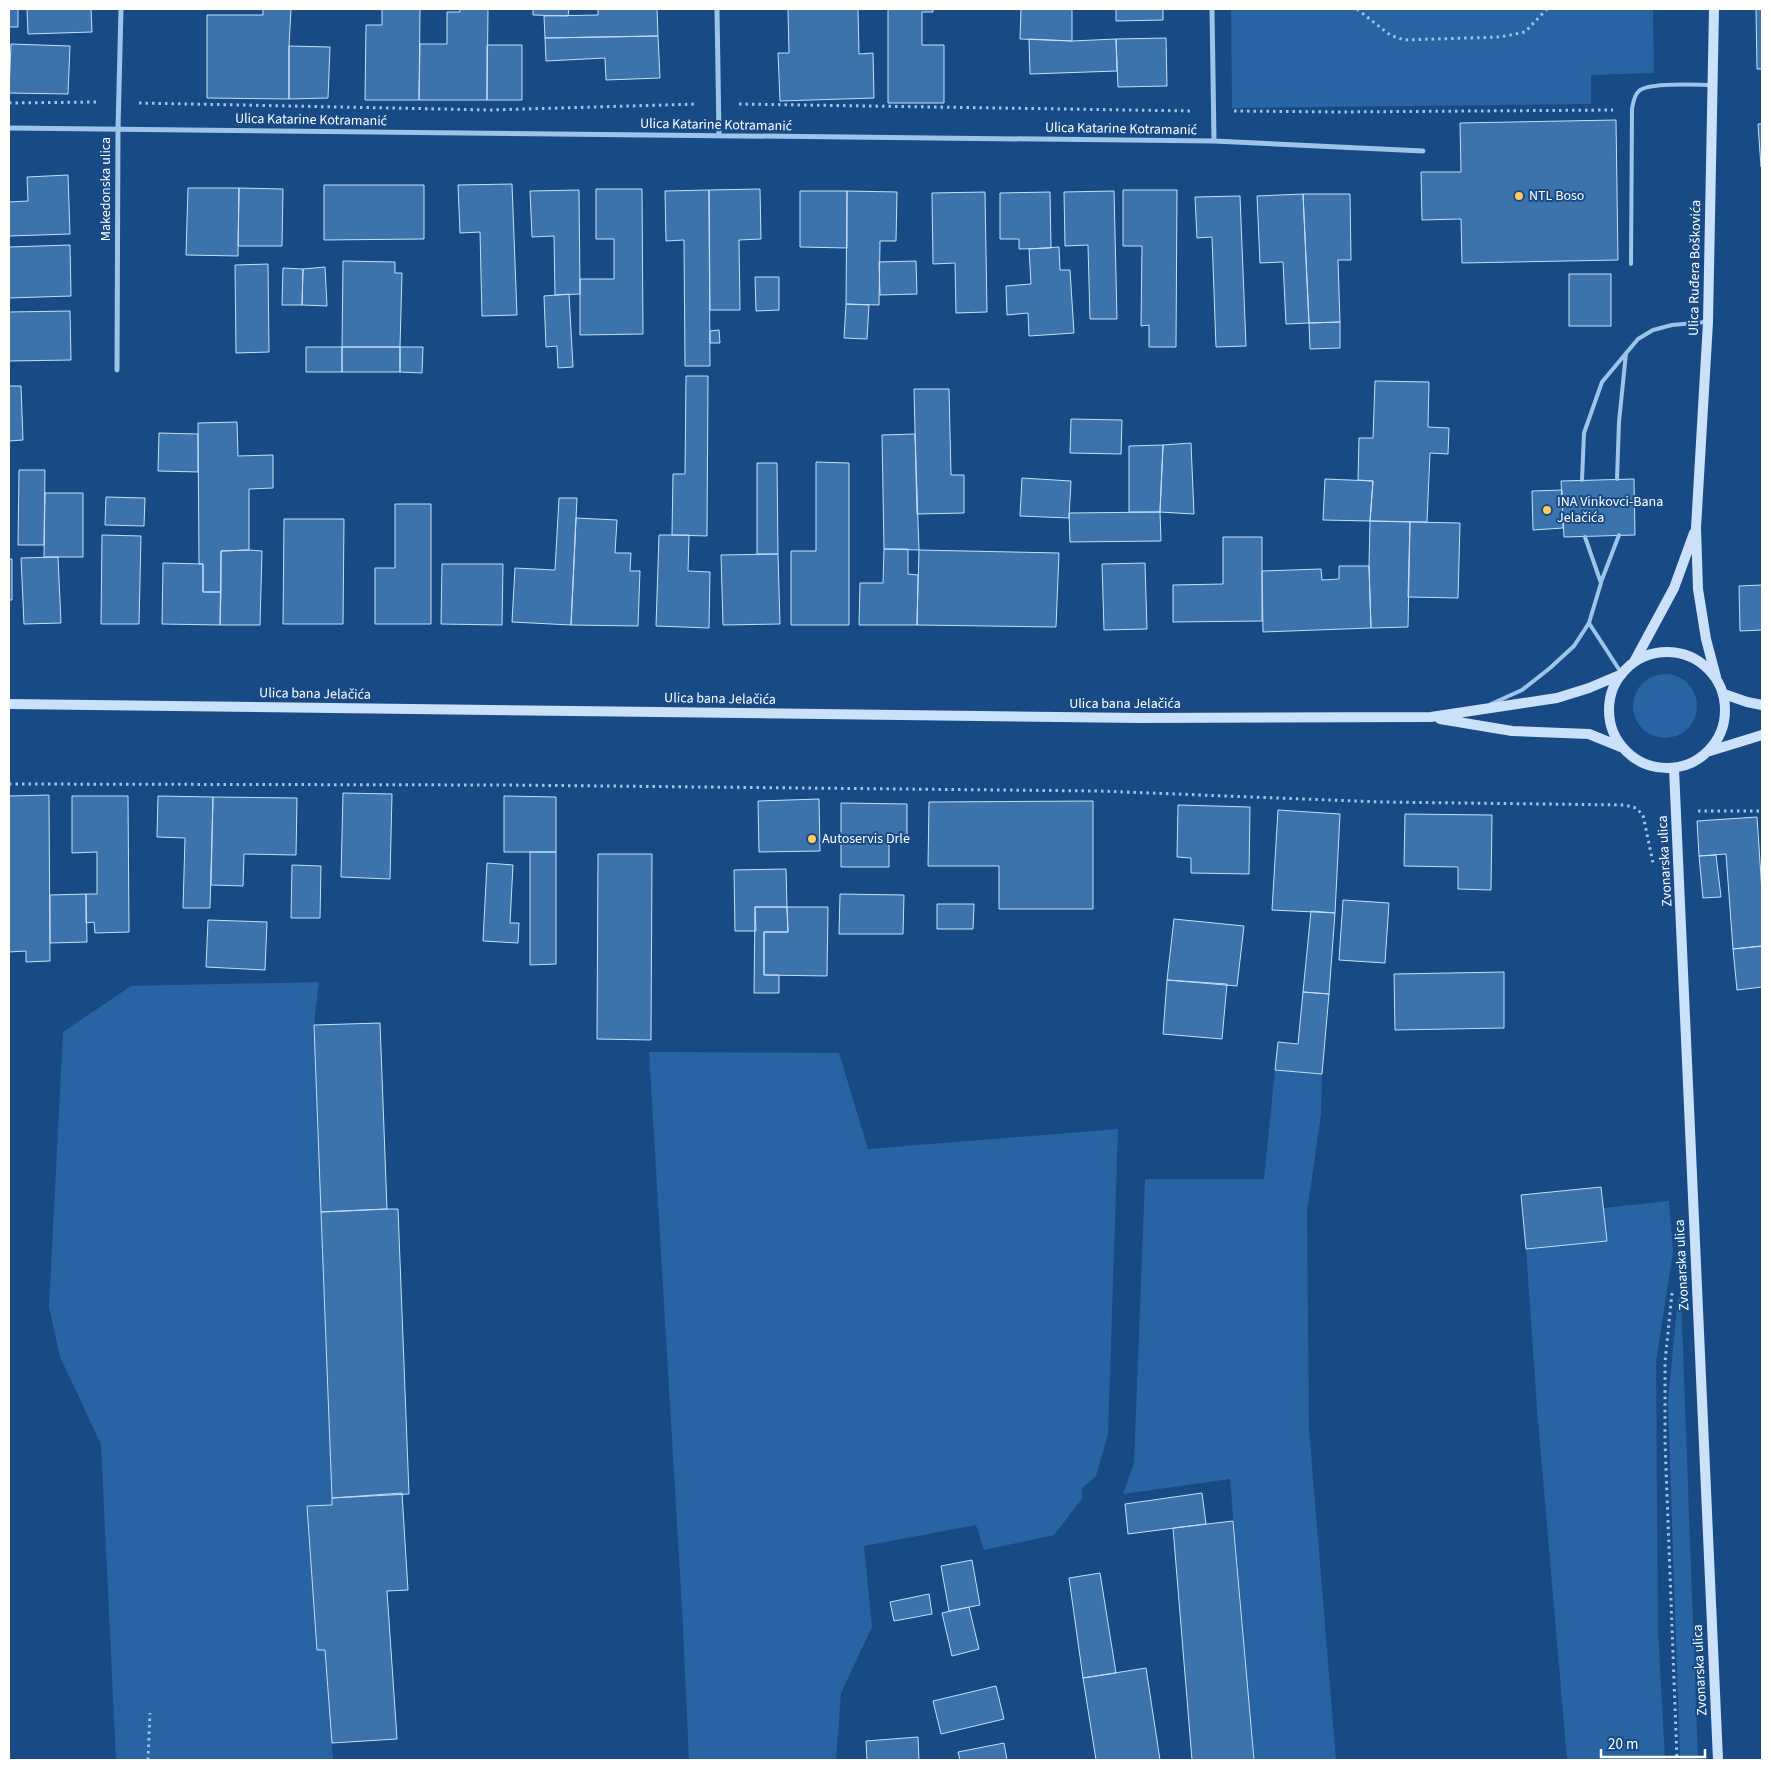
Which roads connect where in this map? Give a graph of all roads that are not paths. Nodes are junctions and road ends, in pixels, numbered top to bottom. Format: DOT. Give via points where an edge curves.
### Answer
graph roads {
  1 [pos="121,9"];
  2 [pos="717,9"];
  3 [pos="1212,9"];
  4 [pos="1714,9"];
  5 [pos="1713,85"];
  6 [pos="9,128"];
  7 [pos="118,129"];
  8 [pos="719,136"];
  9 [pos="1214,141"];
  10 [pos="1423,151"];
  11 [pos="1631,264"];
  12 [pos="1708,322"];
  13 [pos="1626,353"];
  14 [pos="117,370"];
  15 [pos="1617,479"];
  16 [pos="1582,480"];
  17 [pos="1696,528"];
  18 [pos="1619,535"];
  19 [pos="1584,536"];
  20 [pos="1601,583"];
  21 [pos="1589,623"];
  22 [pos="1634,662"];
  23 [pos="1622,674"];
  24 [pos="1716,677"];
  25 [pos="1724,694"];
  26 [pos="9,704"];
  27 [pos="1762,705"];
  28 [pos="1480,710"];
  29 [pos="1431,717"];
  30 [pos="1762,735"];
  31 [pos="1621,748"];
  32 [pos="1710,751"];
  33 [pos="1674,769"];
  34 [pos="1718,1760"];
  1 -- 7 [label="street, Makedonska ulica"];
  2 -- 8 [label="street"];
  3 -- 9 [label="street"];
  4 -- 5 [label="main road, Ulica Ruđera Boškovića"];
  5 -- 11 [label="lane" via="1648,85 1638,91 1633,100"];
  5 -- 12 [label="main road, Ulica Ruđera Boškovića"];
  6 -- 7 [label="street, Ulica Katarine Kotramanić"];
  7 -- 8 [label="street, Ulica Katarine Kotramanić"];
  7 -- 14 [label="street, Makedonska ulica"];
  8 -- 9 [label="street, Ulica Katarine Kotramanić"];
  9 -- 10 [label="street, Ulica Katarine Kotramanić"];
  12 -- 13 [label="lane" via="1653,330 1638,339"];
  12 -- 17 [label="main road, Ulica Ruđera Boškovića"];
  13 -- 15 [label="lane"];
  13 -- 16 [label="lane" via="1602,382 1584,432"];
  17 -- 22 [label="main road, Ulica Ruđera Boškovića" via="1674,588"];
  17 -- 24 [label="main road, Ulica Ruđera Boškovića" via="1698,589"];
  18 -- 20 [label="lane"];
  19 -- 20 [label="lane"];
  20 -- 21 [label="lane"];
  21 -- 23 [label="lane"];
  21 -- 28 [label="lane" via="1574,646 1522,690"];
  22 -- 23 [label="main road, Ulica bana Jelačića"];
  22 -- 24 [label="main road, Ulica bana Jelačića" via="1651,654 1687,655"];
  23 -- 28 [label="main road, Ulica bana Jelačića" via="1557,698"];
  23 -- 31 [label="main road, Ulica bana Jelačića" via="1612,691 1609,710 1612,730"];
  24 -- 25 [label="main road, Ulica bana Jelačića"];
  25 -- 27 [label="main road"];
  25 -- 32 [label="main road, Ulica bana Jelačića" via="1726,714 1721,734"];
  26 -- 29 [label="main road, Ulica bana Jelačića" via="1139,718"];
  28 -- 29 [label="main road, Ulica bana Jelačića"];
  29 -- 31 [label="main road, Ulica bana Jelačića" via="1512,731 1589,734"];
  30 -- 32 [label="main road, Ulica bana Jelačića"];
  31 -- 33 [label="main road, Ulica bana Jelačića" via="1654,768"];
  32 -- 33 [label="main road, Ulica bana Jelačića" via="1694,763"];
  33 -- 34 [label="main road, Zvonarska ulica"];
}
